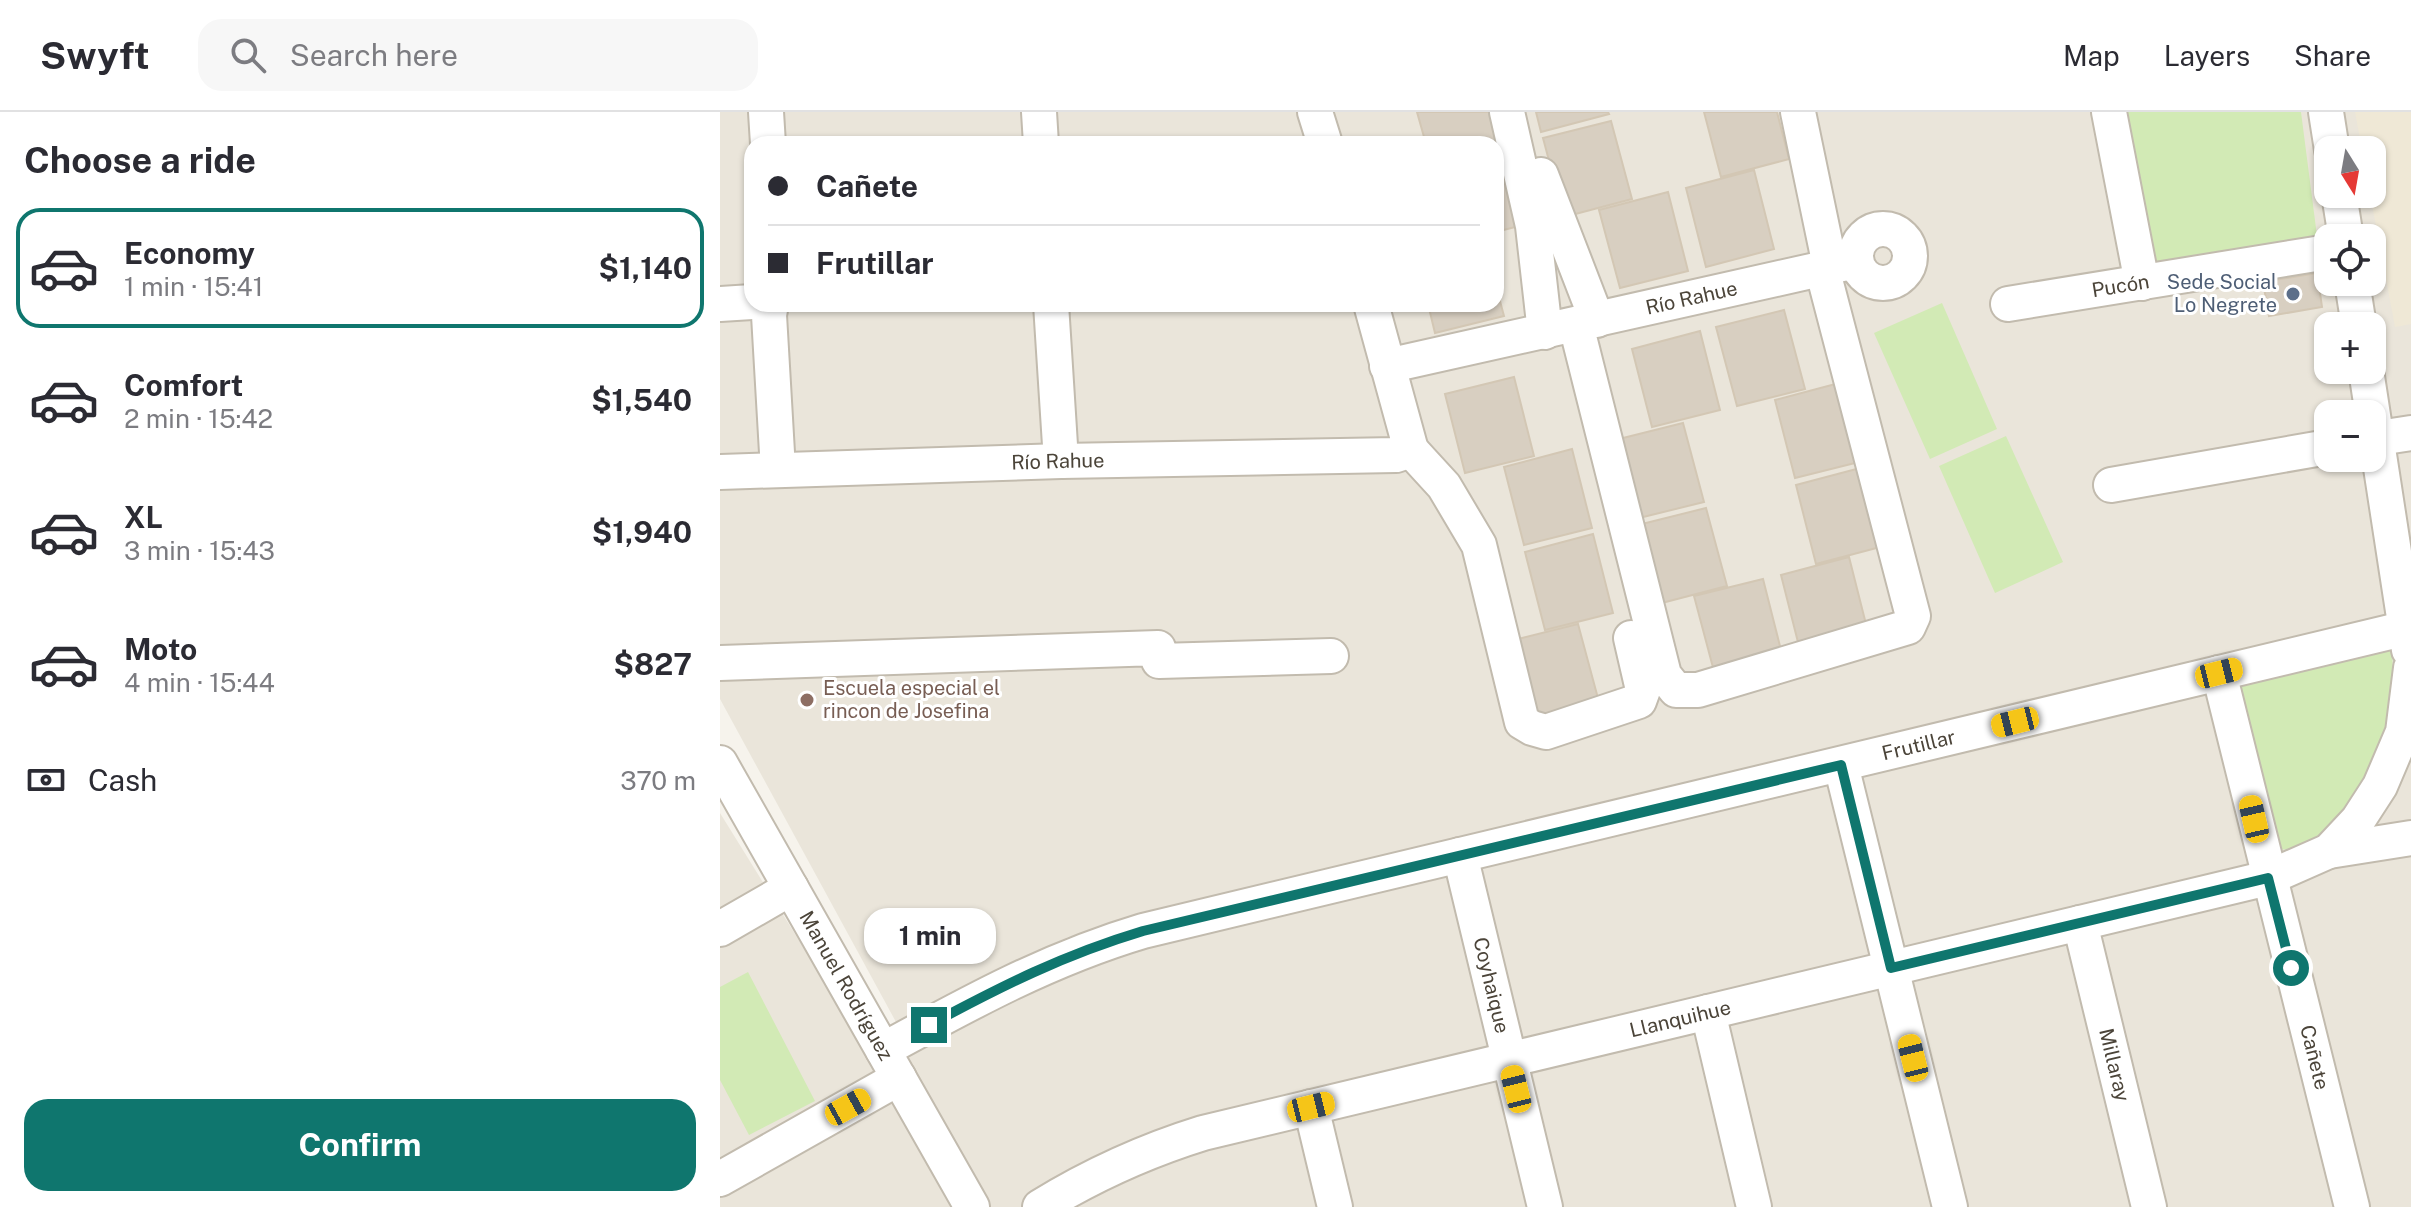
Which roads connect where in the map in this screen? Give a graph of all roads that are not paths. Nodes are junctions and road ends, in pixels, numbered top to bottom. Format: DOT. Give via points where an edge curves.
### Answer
graph roads {
  1 [pos="766,112"];
  2 [pos="1039,112"];
  3 [pos="1315,112"];
  4 [pos="1507,112"];
  5 [pos="1527,112"];
  6 [pos="1798,112"];
  7 [pos="2109,112"];
  8 [pos="2326,112"];
  9 [pos="768,136"];
  10 [pos="1040,136"];
  11 [pos="1322,136"];
  12 [pos="2330,136"];
  13 [pos="2314,254"];
  14 [pos="1836,265"];
  15 [pos="2142,283"];
  16 [pos="744,302"];
  17 [pos="720,304"];
  18 [pos="2008,304"];
  19 [pos="770,312"];
  20 [pos="1052,312"];
  21 [pos="1373,312"];
  22 [pos="1573,326"];
  23 [pos="1387,366"];
  24 [pos="1563,371"];
  25 [pos="2411,433"];
  26 [pos="2386,436"];
  27 [pos="2314,449"];
  28 [pos="1404,452"];
  29 [pos="1061,461"];
  30 [pos="778,470"];
  31 [pos="720,472"];
  32 [pos="2380,472"];
  33 [pos="2111,485"];
  34 [pos="2409,628"];
  35 [pos="1331,656"];
  36 [pos="720,663"];
  37 [pos="2411,668"];
  38 [pos="2219,673"];
  39 [pos="720,763"];
  40 [pos="1841,765"];
  41 [pos="2411,838"];
  42 [pos="2329,851"];
  43 [pos="1460,855"];
  44 [pos="2268,878"];
  45 [pos="791,888"];
  46 [pos="2080,923"];
  47 [pos="720,929"];
  48 [pos="1891,968"];
  49 [pos="1708,1012"];
  50 [pos="1509,1060"];
  51 [pos="891,1064"];
  52 [pos="1311,1107"];
  53 [pos="720,1179"];
  54 [pos="972,1207"];
  55 [pos="1040,1207"];
  56 [pos="1335,1207"];
  57 [pos="1545,1207"];
  58 [pos="1754,1207"];
  59 [pos="1950,1207"];
  60 [pos="2149,1207"];
  61 [pos="2352,1207"];
  1 -- 9 [label="street"];
  2 -- 10 [label="street"];
  3 -- 11 [label="street"];
  4 -- 22 [label="street" via="1533,226"];
  5 -- 22 [label="street" via="1553,212"];
  6 -- 14 [label="street"];
  7 -- 15 [label="street"];
  8 -- 12 [label="street"];
  13 -- 15 [label="street, Pucón"];
  14 -- 22 [label="street, Río Rahue"];
  14 -- 22 [label="street" via="1913,616 1908,627 1698,690 1676,690 1664,675"];
  15 -- 18 [label="street, Pucón"];
  16 -- 17 [label="street"];
  19 -- 30 [label="street"];
  20 -- 29 [label="street"];
  21 -- 23 [label="street"];
  22 -- 23 [label="street, Río Rahue"];
  23 -- 28 [label="street"];
  24 -- 28 [label="street" via="1643,690 1639,701 1546,732 1522,722 1479,545 1444,486"];
  25 -- 26 [label="street"];
  27 -- 33 [label="street"];
  28 -- 29 [label="street, Río Rahue"];
  29 -- 30 [label="street, Río Rahue"];
  30 -- 31 [label="street, Río Rahue"];
  32 -- 34 [label="street, Llanquihue"];
  34 -- 37 [label="street, Llanquihue"];
  34 -- 38 [label="street, Frutillar"];
  35 -- 36 [label="street" via="1159,661 1158,648"];
  37 -- 42 [label="street, Llanquihue" via="2403,732 2380,786"];
  38 -- 40 [label="street, Frutillar"];
  38 -- 44 [label="street, Cañete"];
  39 -- 45 [label="street, Manuel Rodríguez"];
  40 -- 43 [label="street, Frutillar"];
  40 -- 48 [label="street"];
  41 -- 42 [label="street, Llanquihue"];
  42 -- 44 [label="street, Llanquihue"];
  43 -- 50 [label="street, Coyhaique"];
  43 -- 51 [label="street, Frutillar" via="1103,943 1030,972"];
  44 -- 46 [label="street, Llanquihue"];
  44 -- 61 [label="street, Cañete"];
  45 -- 47 [label="street"];
  45 -- 51 [label="street, Manuel Rodríguez"];
  46 -- 48 [label="street, Llanquihue"];
  46 -- 60 [label="street, Millaray"];
  48 -- 49 [label="street, Llanquihue"];
  48 -- 59 [label="street"];
  49 -- 50 [label="street, Llanquihue"];
  49 -- 58 [label="street"];
  50 -- 52 [label="street, Llanquihue"];
  50 -- 57 [label="street, Coyhaique"];
  51 -- 53 [label="street, Frutillar"];
  51 -- 54 [label="street, Manuel Rodríguez"];
  52 -- 55 [label="street, Llanquihue" via="1161,1146 1105,1169"];
  52 -- 56 [label="street"];
}
